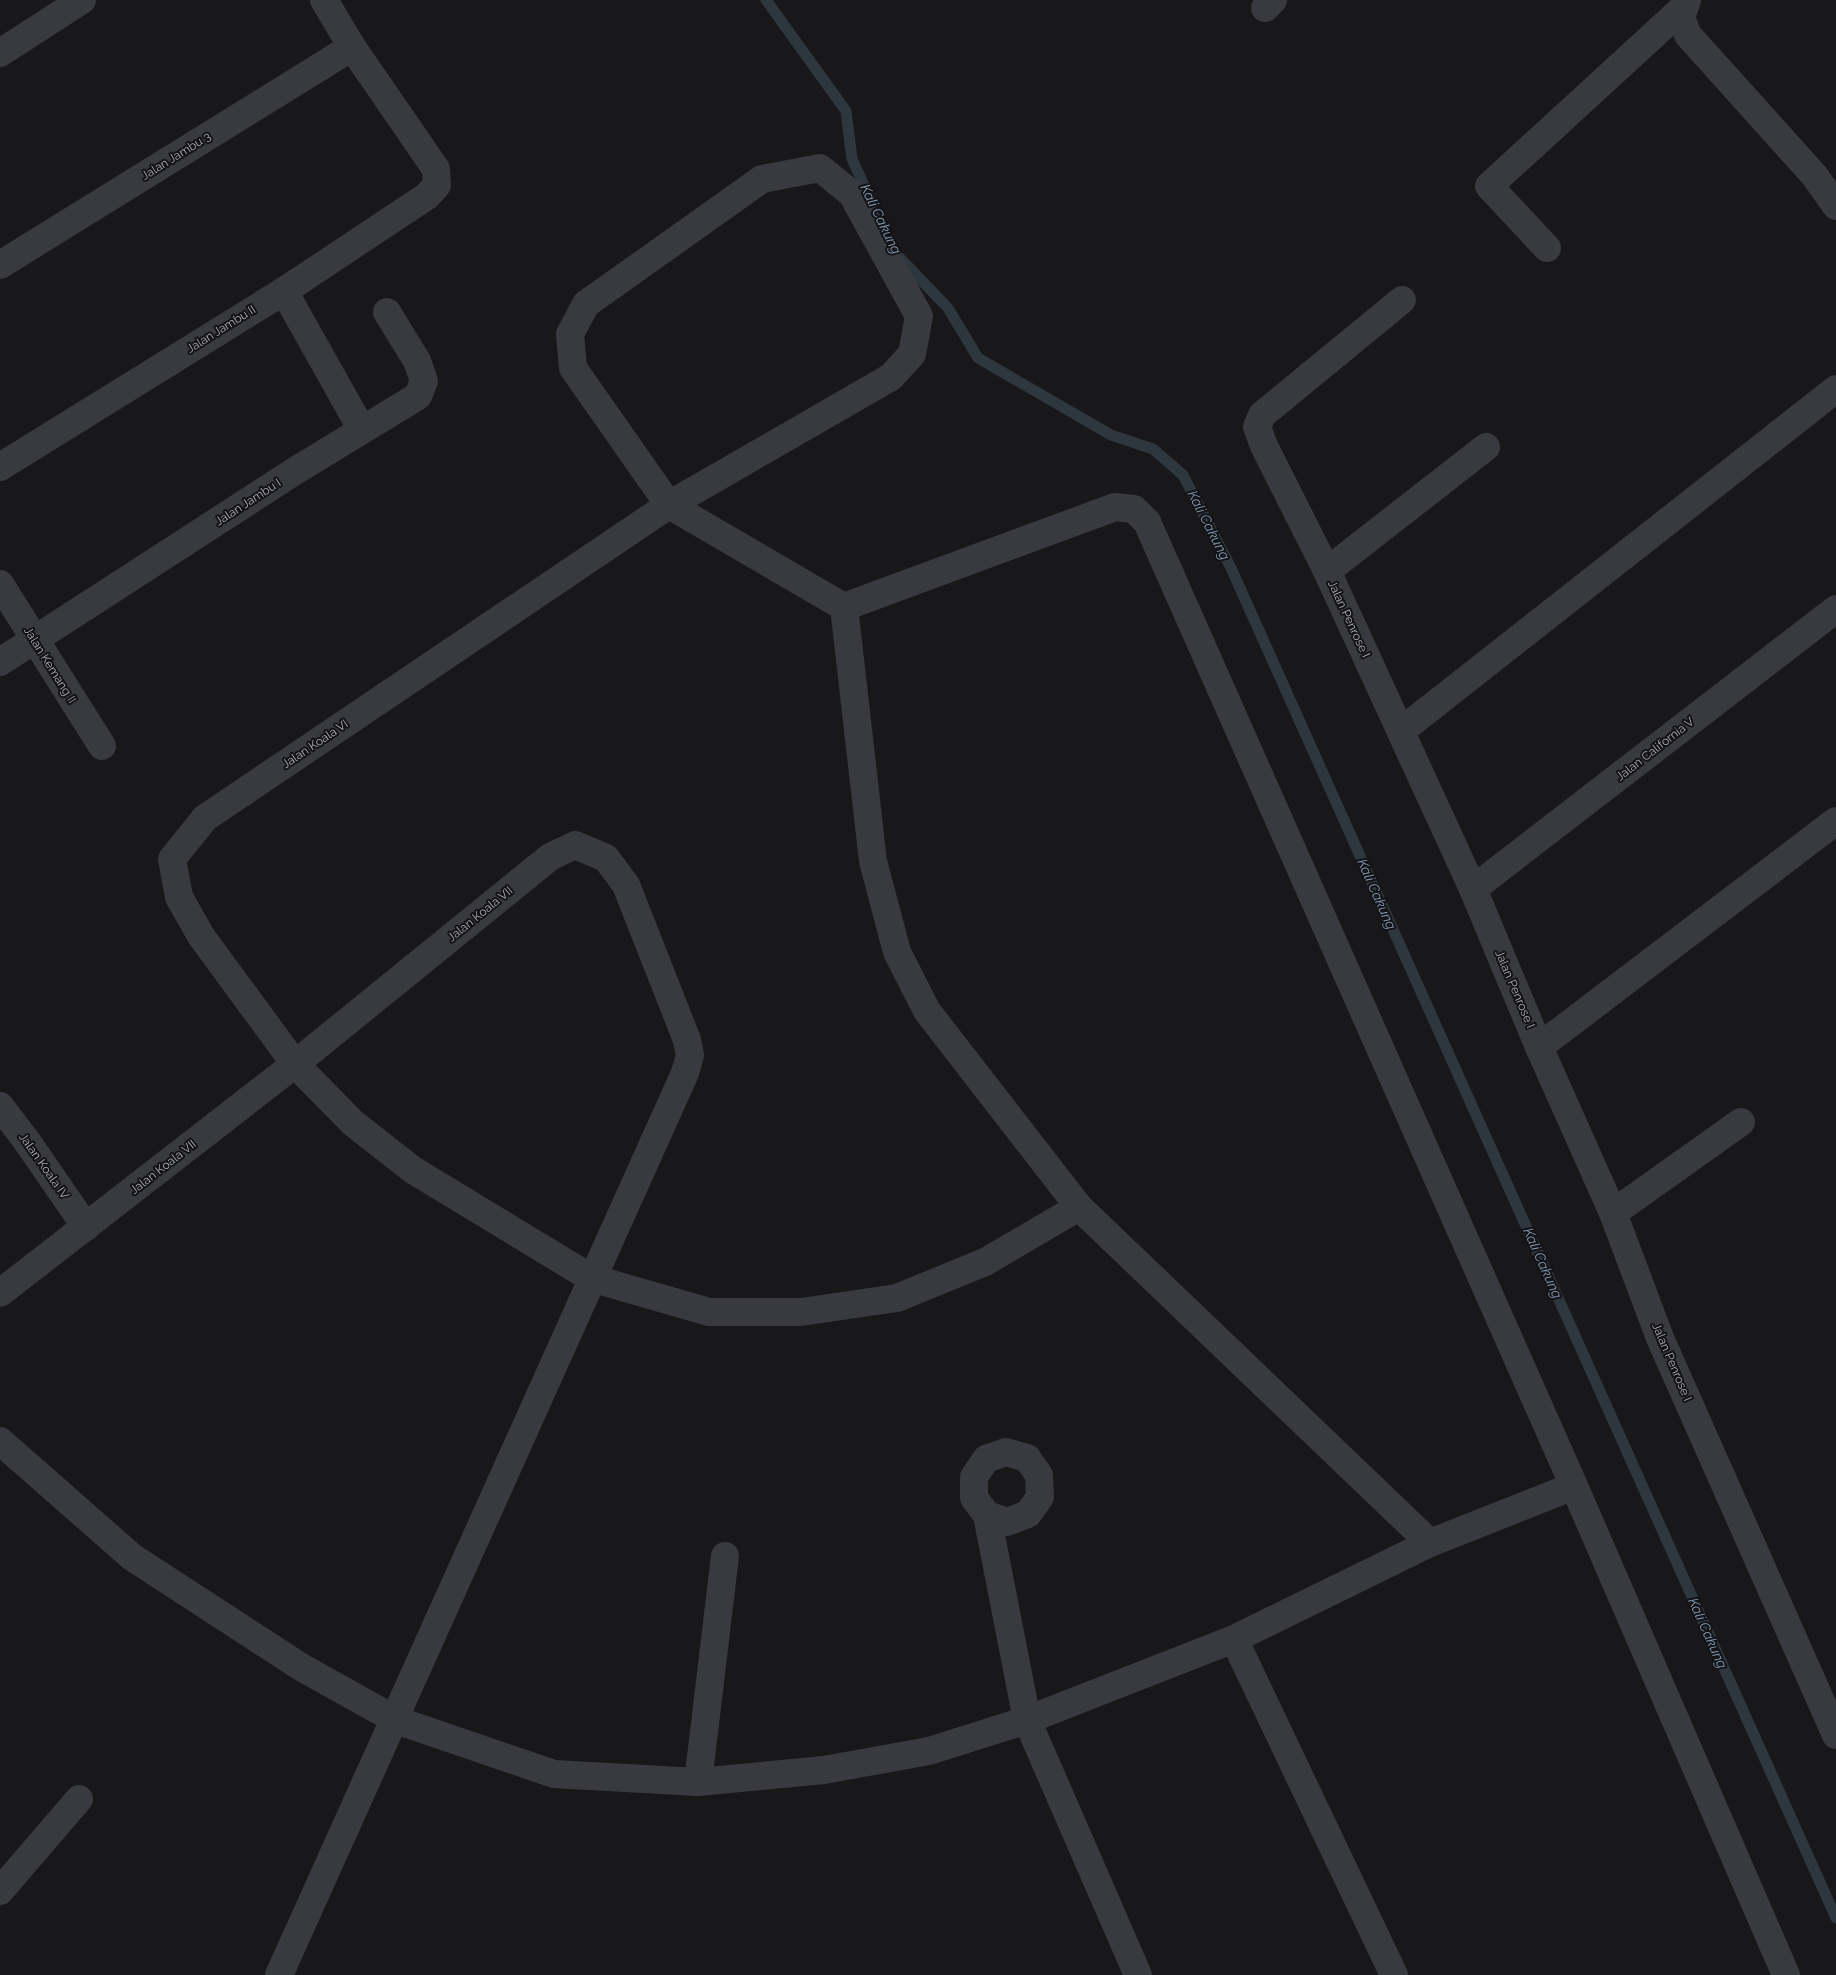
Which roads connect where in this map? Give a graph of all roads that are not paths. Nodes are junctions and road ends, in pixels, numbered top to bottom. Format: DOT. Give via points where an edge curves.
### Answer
graph roads {
  1 [pos="82,0"];
  2 [pos="324,0"];
  3 [pos="1684,5"];
  4 [pos="352,47"];
  5 [pos="0,53"];
  6 [pos="1836,206"];
  7 [pos="1547,248"];
  8 [pos="0,266"];
  9 [pos="284,291"];
  10 [pos="1402,300"];
  11 [pos="387,312"];
  12 [pos="1836,389"];
  13 [pos="362,430"];
  14 [pos="1486,447"];
  15 [pos="0,467"];
  16 [pos="669,505"];
  17 [pos="1327,571"];
  18 [pos="0,584"];
  19 [pos="844,607"];
  20 [pos="1836,609"];
  21 [pos="34,641"];
  22 [pos="0,662"];
  23 [pos="1401,732"];
  24 [pos="102,746"];
  25 [pos="1836,821"];
  26 [pos="1473,890"];
  27 [pos="1539,1047"];
  28 [pos="295,1064"];
  29 [pos="0,1106"];
  30 [pos="1741,1122"];
  31 [pos="1078,1207"];
  32 [pos="1613,1213"];
  33 [pos="86,1226"];
  34 [pos="591,1278"];
  35 [pos="0,1293"];
  36 [pos="0,1441"];
  37 [pos="1574,1486"];
  38 [pos="987,1515"];
  39 [pos="1430,1543"];
  40 [pos="725,1556"];
  41 [pos="1234,1638"];
  42 [pos="396,1720"];
  43 [pos="1027,1720"];
  44 [pos="1836,1734"];
  45 [pos="698,1782"];
  46 [pos="79,1799"];
  47 [pos="0,1892"];
  48 [pos="279,1975"];
  49 [pos="1138,1975"];
  50 [pos="1394,1975"];
  51 [pos="1786,1975"];
  1 -- 5 [label="street"];
  2 -- 4 [label="street"];
  3 -- 6 [label="street" via="1681,18 1688,35 1814,175"];
  3 -- 7 [label="street" via="1489,186"];
  4 -- 8 [label="street, Jalan Jambu 3"];
  4 -- 9 [label="street, Jalan Jambu II" via="436,169 437,185 427,196"];
  9 -- 13 [label="street"];
  9 -- 15 [label="street, Jalan Jambu II"];
  10 -- 17 [label="street, Jalan Penrose I" via="1262,415 1257,427"];
  11 -- 13 [label="street, Jalan Jambu I" via="417,361 424,381 418,396"];
  12 -- 23 [label="street"];
  13 -- 21 [label="street, Jalan Jambu I"];
  14 -- 17 [label="street"];
  16 -- 16 [label="street, Jalan Koala VI" via="891,377 912,354 919,316 852,194 820,168 762,178 586,304 570,334 573,368"];
  16 -- 19 [label="street"];
  16 -- 28 [label="street, Jalan Koala VI" via="205,818 172,859 178,897 201,936"];
  17 -- 23 [label="street, Jalan Penrose I"];
  18 -- 21 [label="street, Jalan Kemang II"];
  19 -- 31 [label="street" via="873,861 897,952 928,1011"];
  19 -- 37 [label="street" via="1115,507 1134,510 1147,522"];
  20 -- 26 [label="street, Jalan California V"];
  21 -- 22 [label="street, Jalan Jambu I"];
  21 -- 24 [label="street, Jalan Kemang II"];
  23 -- 26 [label="street, Jalan Penrose I"];
  25 -- 27 [label="street"];
  26 -- 27 [label="street, Jalan Penrose I"];
  27 -- 32 [label="street, Jalan Penrose I"];
  28 -- 33 [label="street, Jalan Koala VII"];
  28 -- 34 [label="street, Jalan Koala VI" via="353,1123 414,1170"];
  28 -- 34 [label="street, Jalan Koala VII" via="550,857 574,845 606,858 626,885 690,1055 685,1074"];
  29 -- 33 [label="street, Jalan Koala IV"];
  30 -- 32 [label="street"];
  31 -- 34 [label="street, Jalan Koala VI" via="985,1262 897,1298 801,1312 709,1312"];
  31 -- 39 [label="street"];
  32 -- 44 [label="street, Jalan Penrose I" via="1660,1338"];
  33 -- 35 [label="street, Jalan Koala VII"];
  34 -- 42 [label="street, Jalan Koala VII"];
  36 -- 42 [label="street" via="132,1557 300,1667"];
  37 -- 39 [label="street"];
  37 -- 51 [label="street"];
  38 -- 43 [label="street"];
  39 -- 41 [label="street"];
  40 -- 45 [label="street"];
  41 -- 43 [label="street"];
  41 -- 50 [label="street"];
  42 -- 45 [label="street" via="554,1774"];
  42 -- 48 [label="street, Jalan Koala VII"];
  43 -- 45 [label="street" via="928,1751 824,1770"];
  43 -- 49 [label="street"];
  46 -- 47 [label="street"];
}
